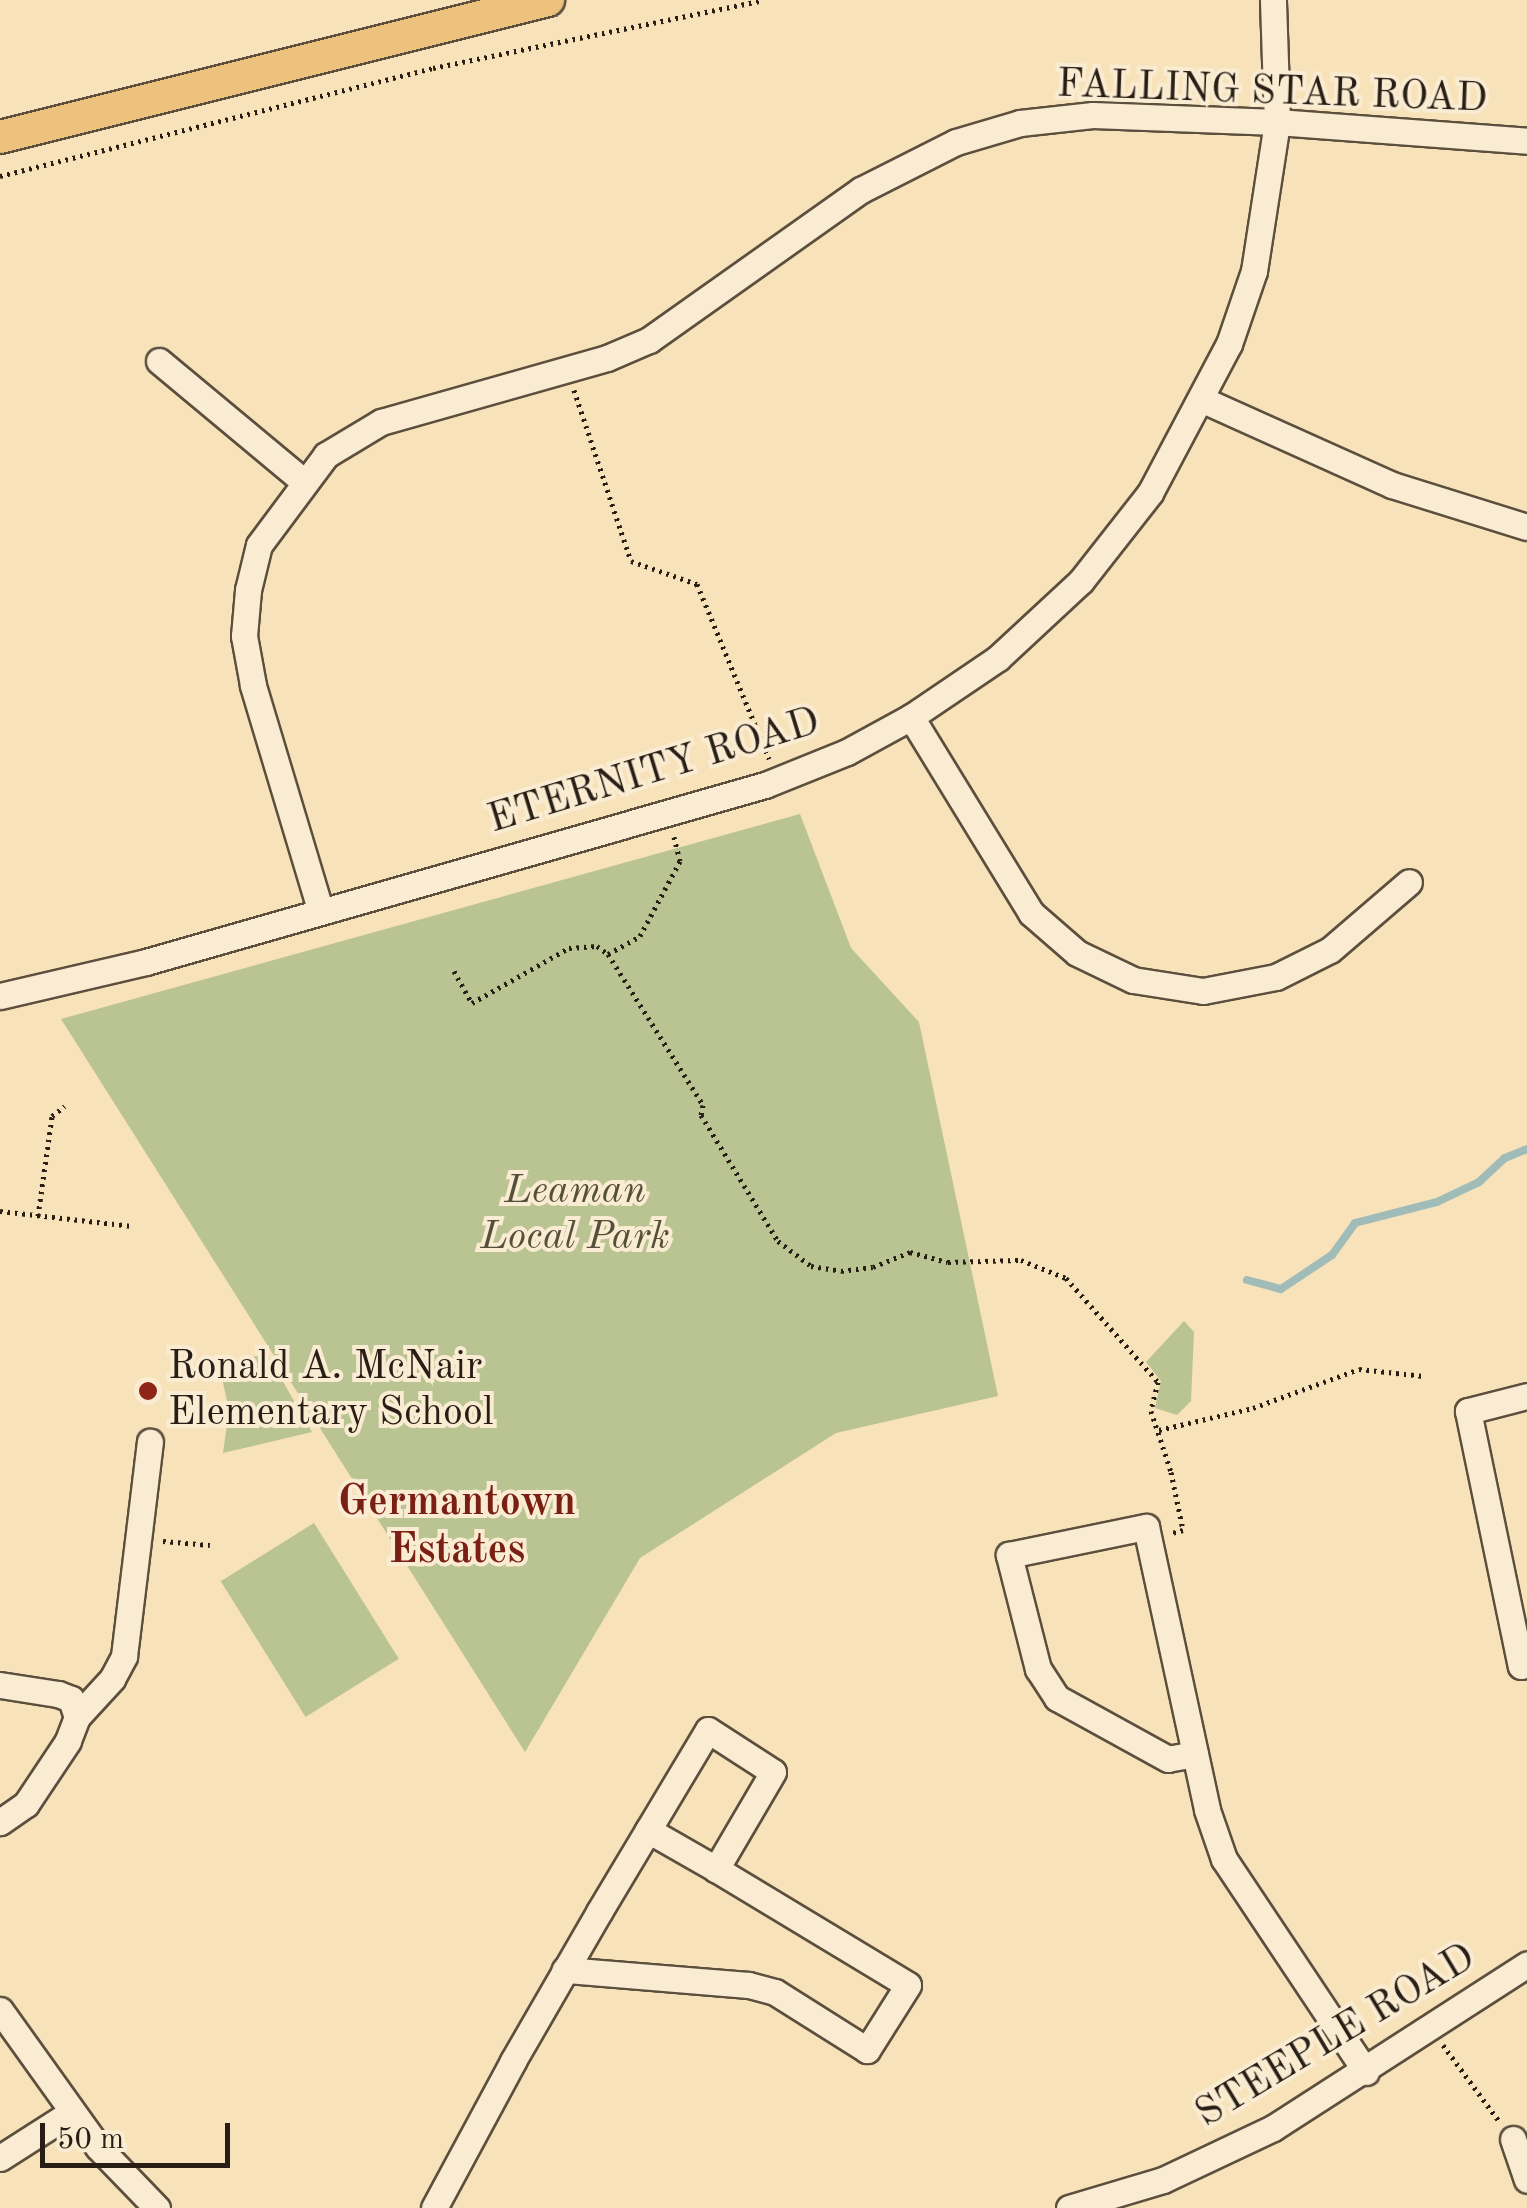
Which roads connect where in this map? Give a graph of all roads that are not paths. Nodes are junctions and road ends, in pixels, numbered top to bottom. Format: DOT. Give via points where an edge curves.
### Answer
graph roads {
  1 [pos="548,0"];
  2 [pos="1273,0"];
  3 [pos="1277,122"];
  4 [pos="0,137"];
  5 [pos="1527,141"];
  6 [pos="158,361"];
  7 [pos="1203,400"];
  8 [pos="303,481"];
  9 [pos="1527,527"];
  10 [pos="911,717"];
  11 [pos="1409,882"];
  12 [pos="320,909"];
  13 [pos="0,996"];
  14 [pos="1527,1396"];
  15 [pos="150,1442"];
  16 [pos="1527,1664"];
  17 [pos="0,1685"];
  18 [pos="77,1717"];
  19 [pos="1195,1754"];
  20 [pos="0,1822"];
  21 [pos="648,1830"];
  22 [pos="716,1869"];
  23 [pos="1527,1964"];
  24 [pos="566,1970"];
  25 [pos="0,2010"];
  26 [pos="1366,2072"];
  27 [pos="72,2112"];
  28 [pos="1512,2139"];
  29 [pos="0,2158"];
  30 [pos="1527,2180"];
  31 [pos="157,2208"];
  32 [pos="434,2208"];
  33 [pos="1069,2208"];
  1 -- 4 [label="main road"];
  2 -- 3 [label="street, ETERNITY ROAD"];
  3 -- 5 [label="street, FALLING STAR ROAD"];
  3 -- 7 [label="street, ETERNITY ROAD" via="1254,271"];
  3 -- 8 [label="street, FALLING STAR ROAD" via="1093,115 1020,123 956,142 860,190 648,340 382,422 326,455"];
  6 -- 8 [label="street"];
  7 -- 9 [label="street" via="1392,485"];
  7 -- 10 [label="street, ETERNITY ROAD" via="1150,492 1081,581 998,658"];
  8 -- 12 [label="street, FALLING STAR ROAD" via="259,545 244,636"];
  10 -- 11 [label="street" via="1031,913 1076,954 1134,980 1203,991 1276,977 1330,950"];
  10 -- 12 [label="street, ETERNITY ROAD" via="777,780"];
  12 -- 13 [label="street, ETERNITY ROAD" via="146,962"];
  14 -- 16 [label="street" via="1468,1410 1521,1666"];
  15 -- 18 [label="street" via="124,1656"];
  17 -- 18 [label="street" via="58,1694 72,1700"];
  18 -- 20 [label="street" via="26,1804"];
  19 -- 19 [label="street" via="1146,1526 1009,1555 1038,1669 1057,1698 1168,1759"];
  19 -- 26 [label="street" via="1224,1859"];
  21 -- 22 [label="street"];
  21 -- 22 [label="street" via="708,1730 773,1772"];
  21 -- 24 [label="street"];
  22 -- 24 [label="street" via="908,1985 867,2050 775,1992"];
  23 -- 26 [label="street, STEEPLE ROAD"];
  24 -- 32 [label="street"];
  25 -- 27 [label="street"];
  26 -- 33 [label="street, STEEPLE ROAD" via="1273,2128 1163,2180"];
  27 -- 29 [label="street"];
  27 -- 31 [label="street"];
  28 -- 30 [label="street"];
}
